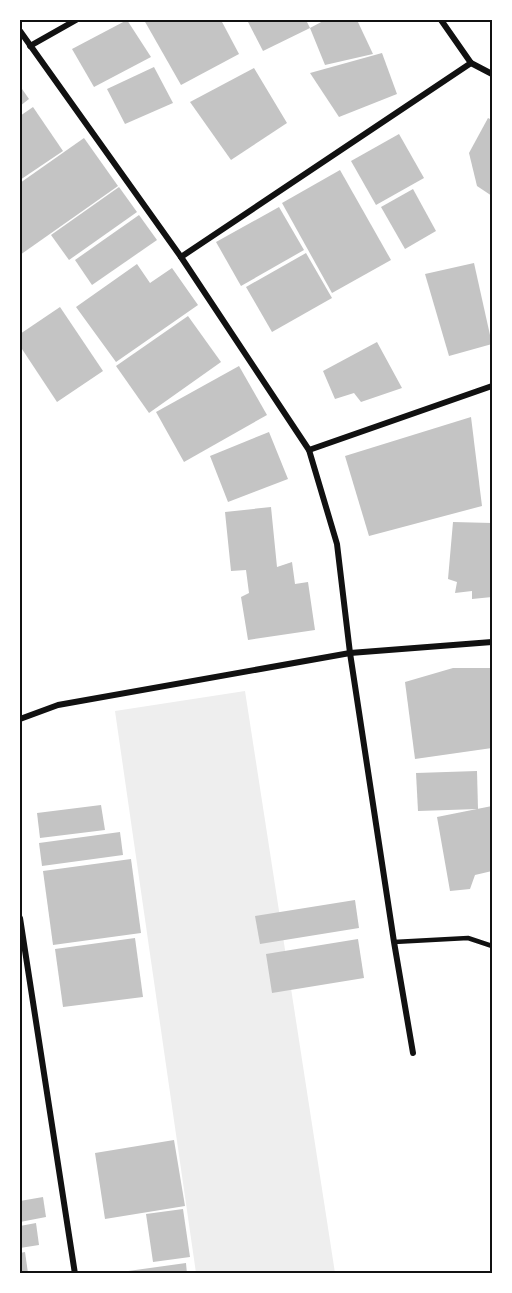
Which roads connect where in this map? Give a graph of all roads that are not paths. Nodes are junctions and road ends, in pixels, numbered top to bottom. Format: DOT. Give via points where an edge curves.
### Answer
graph roads {
  1 [pos="76,20"];
  2 [pos="441,20"];
  3 [pos="20,31"];
  4 [pos="30,46"];
  5 [pos="471,63"];
  6 [pos="492,74"];
  7 [pos="181,257"];
  8 [pos="492,386"];
  9 [pos="309,450"];
  10 [pos="492,642"];
  11 [pos="350,653"];
  12 [pos="20,719"];
  13 [pos="20,918"];
  14 [pos="394,942"];
  15 [pos="492,946"];
  16 [pos="413,1053"];
  17 [pos="75,1274"];
  1 -- 4 [label="street"];
  2 -- 5 [label="street"];
  3 -- 4 [label="street"];
  4 -- 7 [label="street"];
  5 -- 6 [label="street"];
  5 -- 7 [label="street"];
  7 -- 9 [label="street"];
  8 -- 9 [label="street"];
  9 -- 11 [label="street" via="337,544"];
  10 -- 11 [label="street"];
  11 -- 12 [label="street" via="58,705"];
  11 -- 14 [label="street"];
  13 -- 17 [label="street"];
  14 -- 15 [label="lane" via="468,938"];
  14 -- 16 [label="street"];
}
